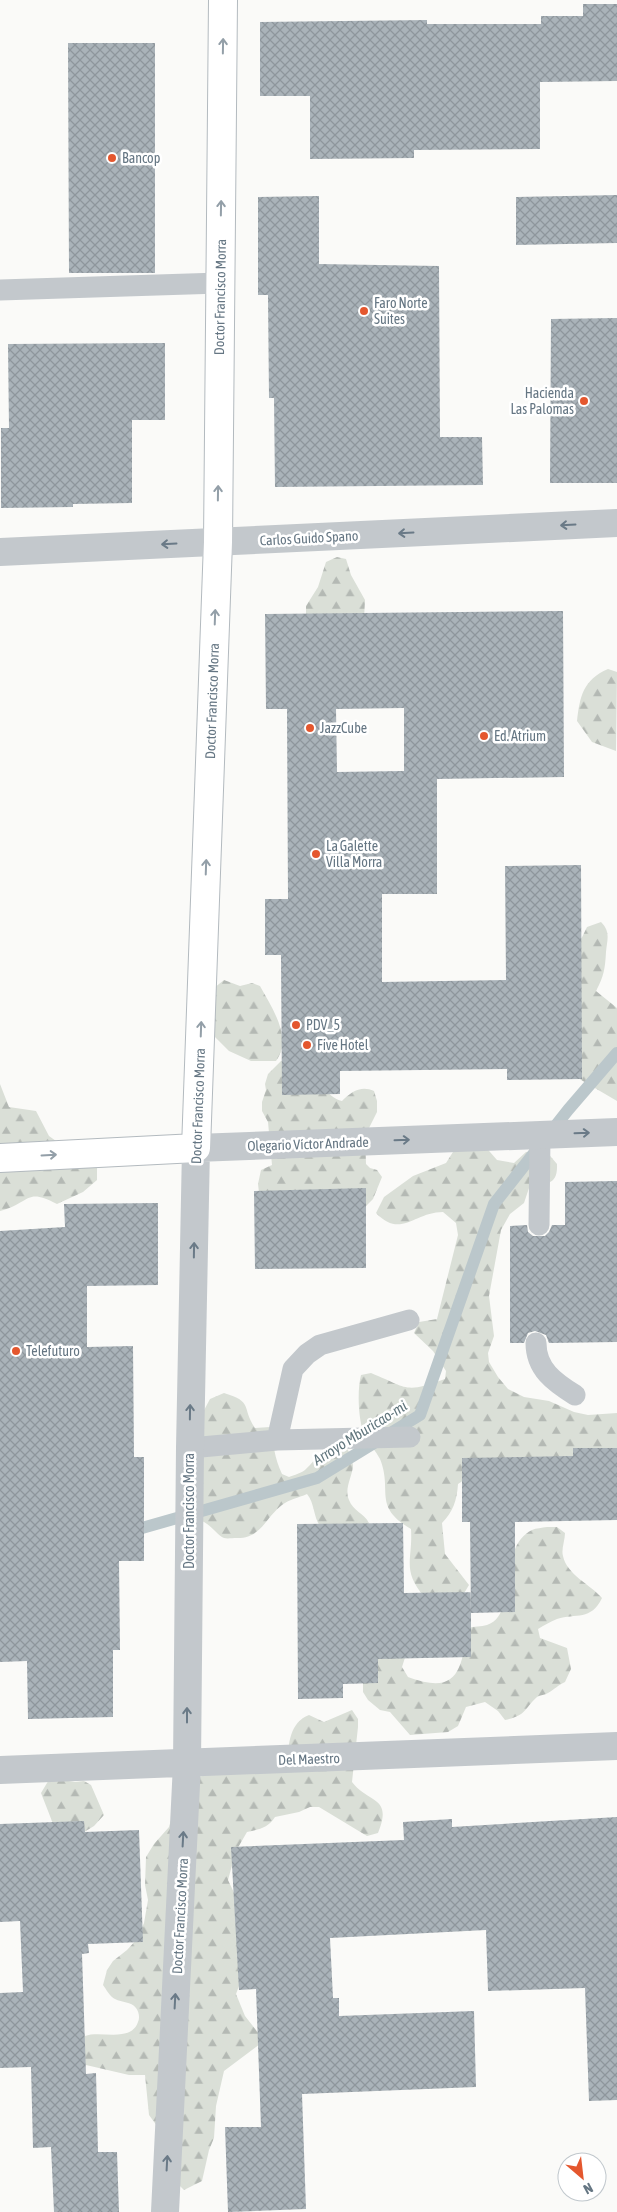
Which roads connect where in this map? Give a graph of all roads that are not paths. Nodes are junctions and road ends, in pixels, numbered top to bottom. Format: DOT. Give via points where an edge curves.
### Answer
graph roads {
  1 [pos="223,0"];
  2 [pos="220,284"];
  3 [pos="0,290"];
  4 [pos="617,523"];
  5 [pos="218,542"];
  6 [pos="0,552"];
  7 [pos="617,1132"];
  8 [pos="540,1135"];
  9 [pos="196,1148"];
  10 [pos="0,1158"];
  11 [pos="539,1225"];
  12 [pos="409,1320"];
  13 [pos="536,1343"];
  14 [pos="575,1395"];
  15 [pos="410,1436"];
  16 [pos="277,1440"];
  17 [pos="190,1448"];
  18 [pos="617,1746"];
  19 [pos="187,1764"];
  20 [pos="0,1770"];
  21 [pos="165,2212"];
  2 -- 1 [label="street, Doctor Francisco Morra, one-way"];
  2 -- 3 [label="lane"];
  5 -- 2 [label="street, Doctor Francisco Morra, one-way"];
  4 -- 5 [label="street, Carlos Guido Spano, one-way"];
  5 -- 6 [label="street, Carlos Guido Spano, one-way"];
  9 -- 5 [label="street, Doctor Francisco Morra, one-way"];
  8 -- 7 [label="street, Olegario Víctor Andrade, one-way"];
  9 -- 8 [label="street, Olegario Víctor Andrade, one-way"];
  8 -- 11 [label="lane"];
  10 -- 9 [label="street, Olegario Víctor Andrade, one-way"];
  17 -- 9 [label="street, Doctor Francisco Morra, one-way"];
  12 -- 16 [label="lane" via="320,1345 307,1354 292,1369"];
  13 -- 14 [label="lane" via="536,1357 554,1382"];
  15 -- 16 [label="lane"];
  16 -- 17 [label="lane"];
  19 -- 17 [label="street, Doctor Francisco Morra, one-way"];
  18 -- 19 [label="street, Del Maestro"];
  19 -- 20 [label="street, Del Maestro"];
  21 -- 19 [label="street, Doctor Francisco Morra, one-way"];
}
